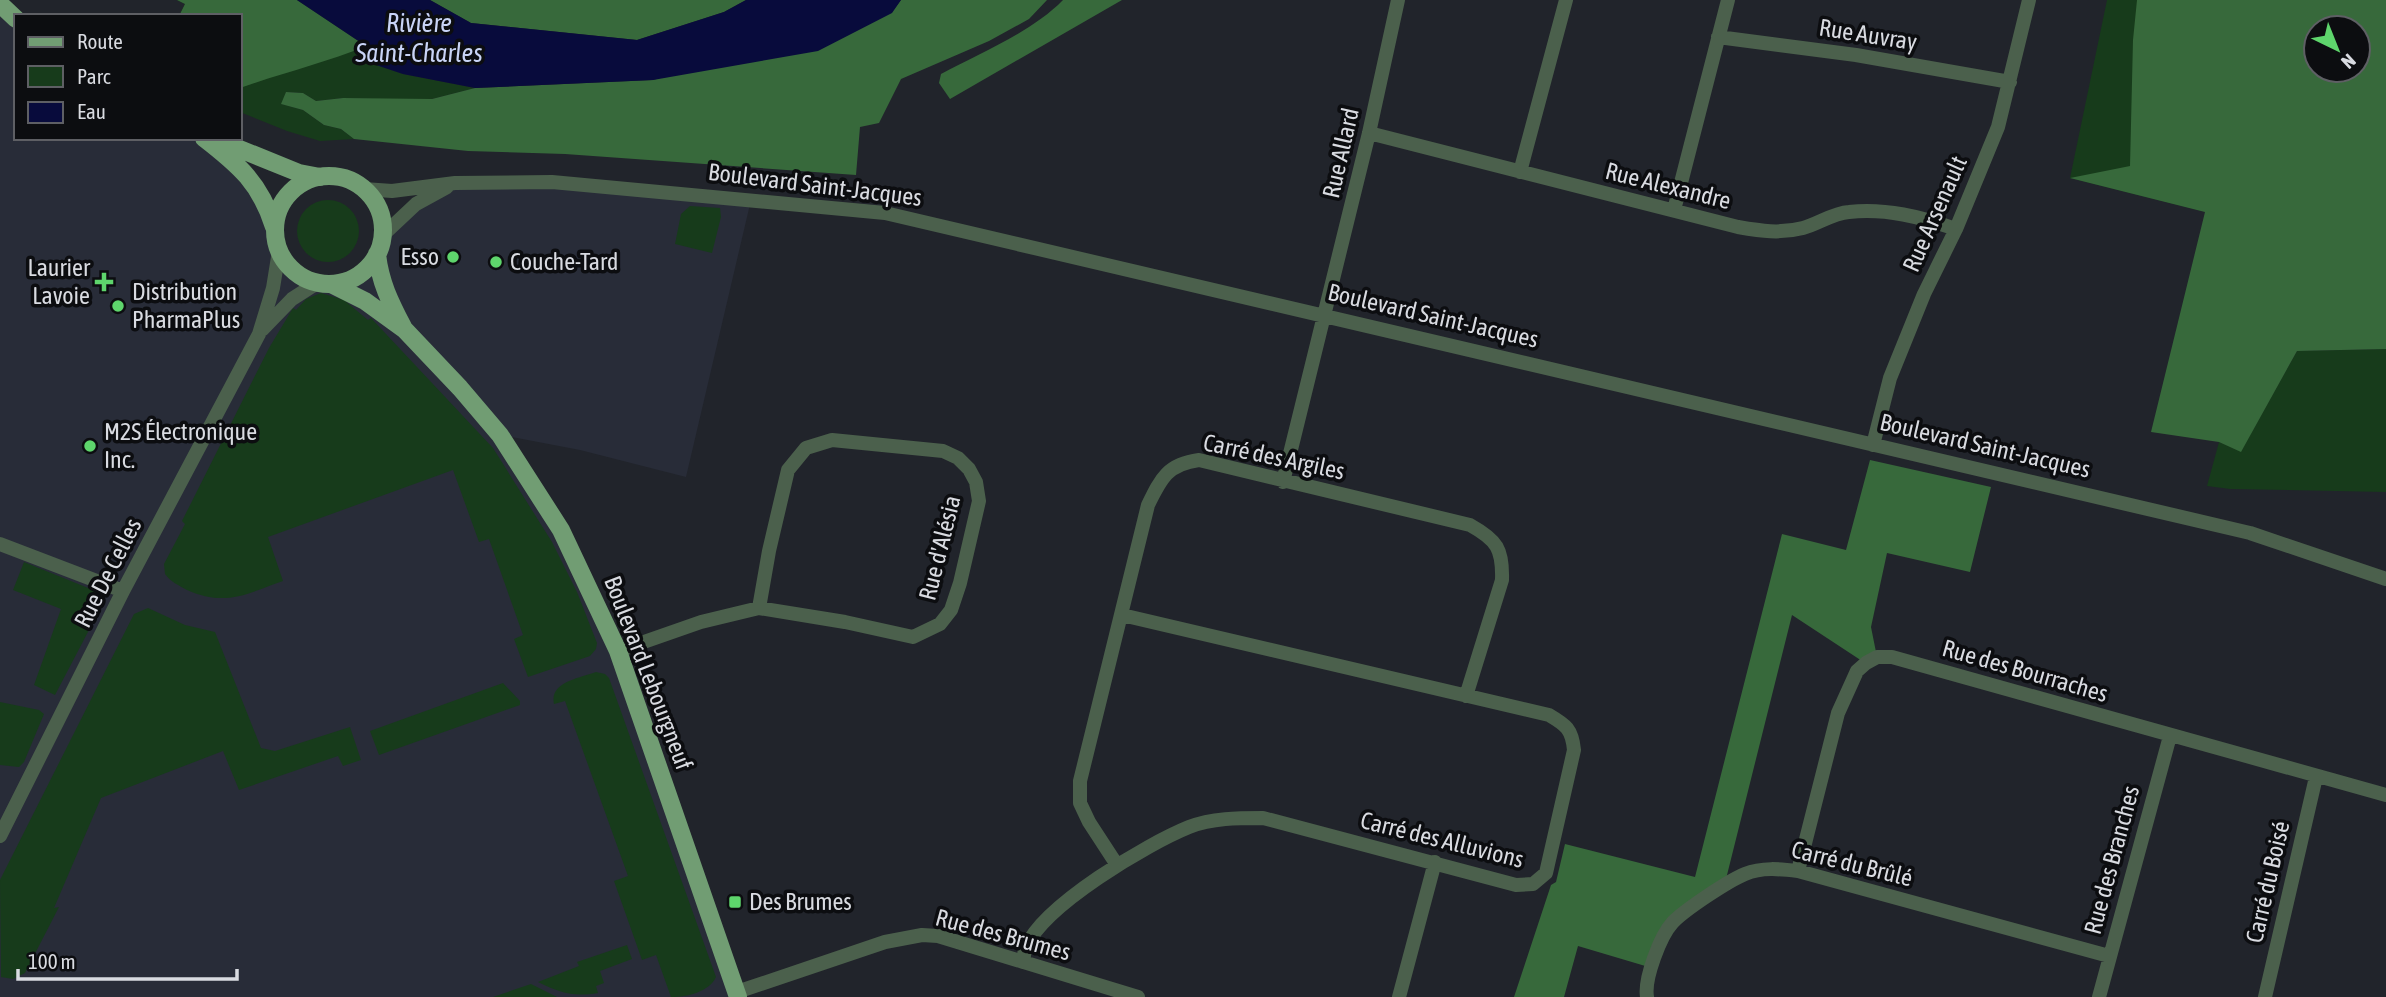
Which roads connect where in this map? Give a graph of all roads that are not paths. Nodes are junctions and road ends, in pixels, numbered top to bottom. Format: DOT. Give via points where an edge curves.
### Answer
graph roads {
  1 [pos="1398,0"];
  2 [pos="1566,0"];
  3 [pos="1728,0"];
  4 [pos="2029,0"];
  5 [pos="0,5"];
  6 [pos="14,17"];
  7 [pos="1718,37"];
  8 [pos="2010,82"];
  9 [pos="1369,133"];
  10 [pos="207,140"];
  11 [pos="218,140"];
  12 [pos="1520,172"];
  13 [pos="320,177"];
  14 [pos="455,183"];
  15 [pos="364,189"];
  16 [pos="1674,210"];
  17 [pos="1956,229"];
  18 [pos="275,230"];
  19 [pos="383,235"];
  20 [pos="279,251"];
  21 [pos="377,254"];
  22 [pos="324,284"];
  23 [pos="1325,316"];
  24 [pos="405,330"];
  25 [pos="259,334"];
  26 [pos="1873,445"];
  27 [pos="1283,482"];
  28 [pos="0,544"];
  29 [pos="2386,579"];
  30 [pos="123,591"];
  31 [pos="759,608"];
  32 [pos="1122,615"];
  33 [pos="618,651"];
  34 [pos="1466,696"];
  35 [pos="2170,736"];
  36 [pos="2316,777"];
  37 [pos="2386,795"];
  38 [pos="0,836"];
  39 [pos="1435,862"];
  40 [pos="1117,864"];
  41 [pos="1798,871"];
  42 [pos="2109,956"];
  43 [pos="1023,962"];
  44 [pos="738,995"];
  45 [pos="1138,997"];
  46 [pos="1399,997"];
  47 [pos="1647,997"];
  48 [pos="2099,997"];
  49 [pos="2265,997"];
  1 -- 9 [label="street, Rue Allard"];
  2 -- 12 [label="street"];
  3 -- 7 [label="street"];
  4 -- 8 [label="street, Rue Arsenault"];
  5 -- 6 [label="main road"];
  7 -- 8 [label="street, Rue Auvray"];
  7 -- 16 [label="street"];
  8 -- 17 [label="street, Rue Arsenault" via="1998,127"];
  9 -- 12 [label="street, Rue Alexandre"];
  9 -- 23 [label="street, Rue Allard"];
  10 -- 18 [label="main road" via="250,178"];
  11 -- 13 [label="main road"];
  12 -- 16 [label="street, Rue Alexandre"];
  13 -- 15 [label="main road" via="335,176"];
  13 -- 18 [label="main road" via="306,181 283,201"];
  14 -- 15 [label="street, Boulevard Saint-Jacques" via="392,191"];
  14 -- 19 [label="street, Boulevard Saint-Jacques" via="416,204"];
  14 -- 23 [label="street, Boulevard Saint-Jacques" via="552,182 885,213"];
  15 -- 19 [label="main road" via="379,209"];
  16 -- 17 [label="street, Rue Alexandre" via="1774,233 1846,212 1891,212"];
  17 -- 26 [label="street, Rue Arsenault" via="1890,378"];
  18 -- 20 [label="main road"];
  19 -- 21 [label="main road"];
  20 -- 22 [label="main road" via="298,275"];
  20 -- 25 [label="street, Rue De Celles"];
  21 -- 22 [label="main road" via="352,279"];
  21 -- 24 [label="main road, Boulevard Lebourgneuf" via="386,293"];
  22 -- 24 [label="main road, Boulevard Lebourgneuf" via="365,301"];
  22 -- 25 [label="street, Rue De Celles" via="292,299"];
  23 -- 26 [label="street, Boulevard Saint-Jacques"];
  23 -- 27 [label="street, Rue Allard"];
  24 -- 33 [label="main road, Boulevard Lebourgneuf" via="500,435 561,530"];
  25 -- 30 [label="street, Rue De Celles"];
  26 -- 29 [label="street, Boulevard Saint-Jacques" via="2250,533"];
  27 -- 32 [label="street, Carré des Argiles" via="1199,460 1170,470 1148,505"];
  27 -- 34 [label="street, Carré des Argiles" via="1470,525 1498,547 1502,580"];
  28 -- 30 [label="street"];
  30 -- 38 [label="street, Rue De Celles"];
  31 -- 31 [label="street, Rue d'Alésia" via="913,637 940,624 957,592 979,501 969,469 943,451 832,440 806,448 788,470"];
  31 -- 33 [label="street, Rue d'Alésia" via="701,622"];
  32 -- 34 [label="street, Carré des Alluvions"];
  32 -- 40 [label="street, Carré des Argiles" via="1080,781 1080,803 1088,822"];
  33 -- 44 [label="main road, Boulevard Lebourgneuf"];
  34 -- 39 [label="street, Carré des Alluvions" via="1549,716 1569,730 1574,750 1546,873 1533,884 1516,885"];
  35 -- 36 [label="street, Rue des Bourraches"];
  35 -- 41 [label="street, Rue des Bourraches" via="1892,657 1877,657 1857,671 1838,713"];
  35 -- 42 [label="street, Rue des Branches"];
  36 -- 37 [label="street, Rue des Bourraches"];
  36 -- 49 [label="street, Carré du Boisé"];
  39 -- 40 [label="street, Carré des Alluvions" via="1263,818 1228,818 1189,827"];
  39 -- 46 [label="street"];
  40 -- 43 [label="street, Carré des Alluvions" via="1064,903 1026,946"];
  41 -- 42 [label="street, Carré du Brûlé"];
  41 -- 47 [label="street, Carré du Brûlé" via="1771,868 1745,874 1692,907 1662,940 1648,979"];
  42 -- 48 [label="street, Rue des Branches"];
  43 -- 44 [label="street, Rue des Brumes" via="922,935 885,942"];
  43 -- 45 [label="street, Rue des Brumes"];
}
